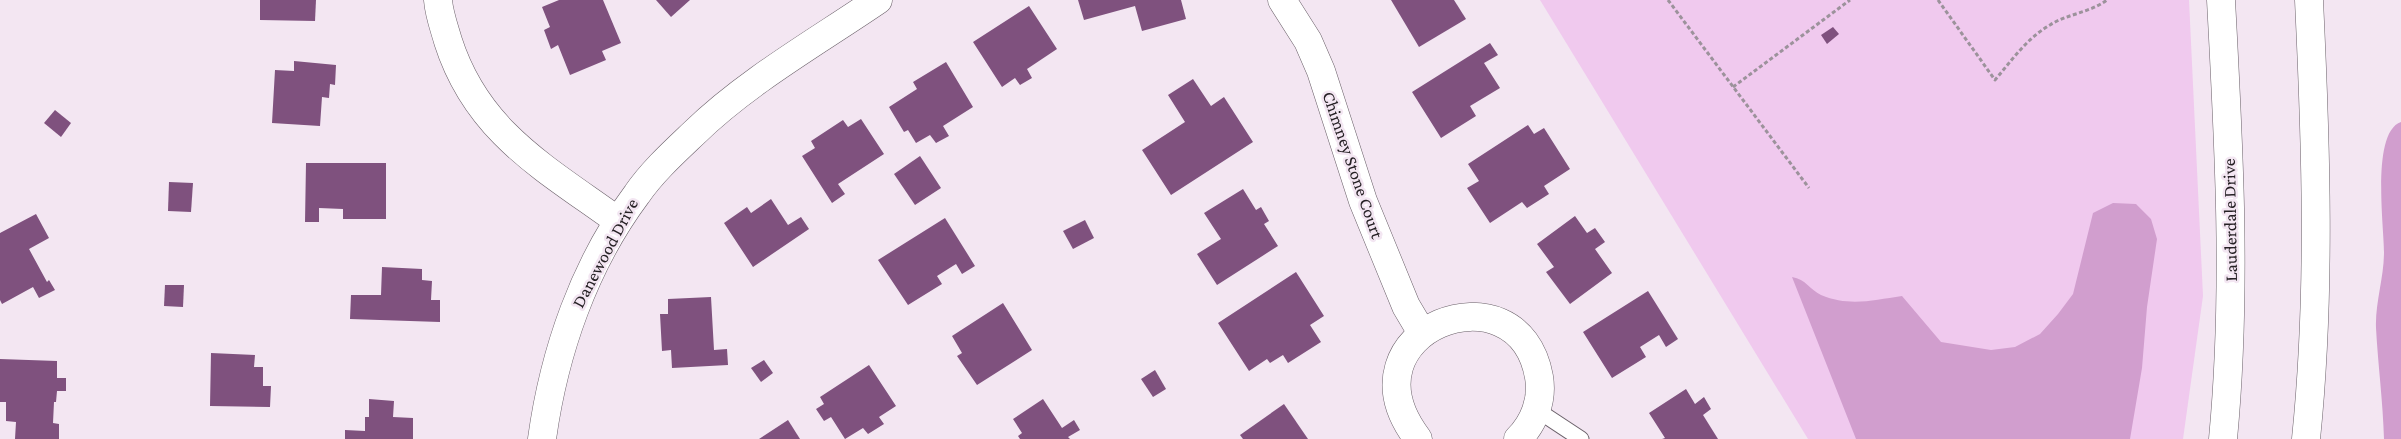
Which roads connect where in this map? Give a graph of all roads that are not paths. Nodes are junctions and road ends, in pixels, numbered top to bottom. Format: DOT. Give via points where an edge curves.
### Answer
graph roads {
  1 [pos="438,0"];
  2 [pos="878,0"];
  3 [pos="1282,0"];
  4 [pos="2221,0"];
  5 [pos="2309,0"];
  6 [pos="618,221"];
  7 [pos="1422,333"];
  8 [pos="1537,410"];
  9 [pos="542,439"];
  10 [pos="1418,439"];
  11 [pos="1518,439"];
  12 [pos="1581,439"];
  13 [pos="2223,439"];
  14 [pos="2306,439"];
  1 -- 6 [label="street" via="438,11 456,66 500,132"];
  2 -- 6 [label="street, Danewood Drive" via="744,91 694,132 638,192"];
  3 -- 7 [label="street, Chimney Stone Court" via="1308,41 1321,71 1362,201 1406,306"];
  4 -- 13 [label="street, Lauderdale Drive" via="2232,260"];
  5 -- 14 [label="street" via="2315,127 2315,278"];
  6 -- 9 [label="street, Danewood Drive" via="584,287 559,350"];
  7 -- 8 [label="street" via="1441,321 1464,316 1487,318 1508,328 1526,344 1536,364 1540,387"];
  7 -- 10 [label="street" via="1406,352 1398,374 1398,399 1405,422"];
  8 -- 11 [label="street" via="1527,430"];
  8 -- 12 [label="lane"];
}
